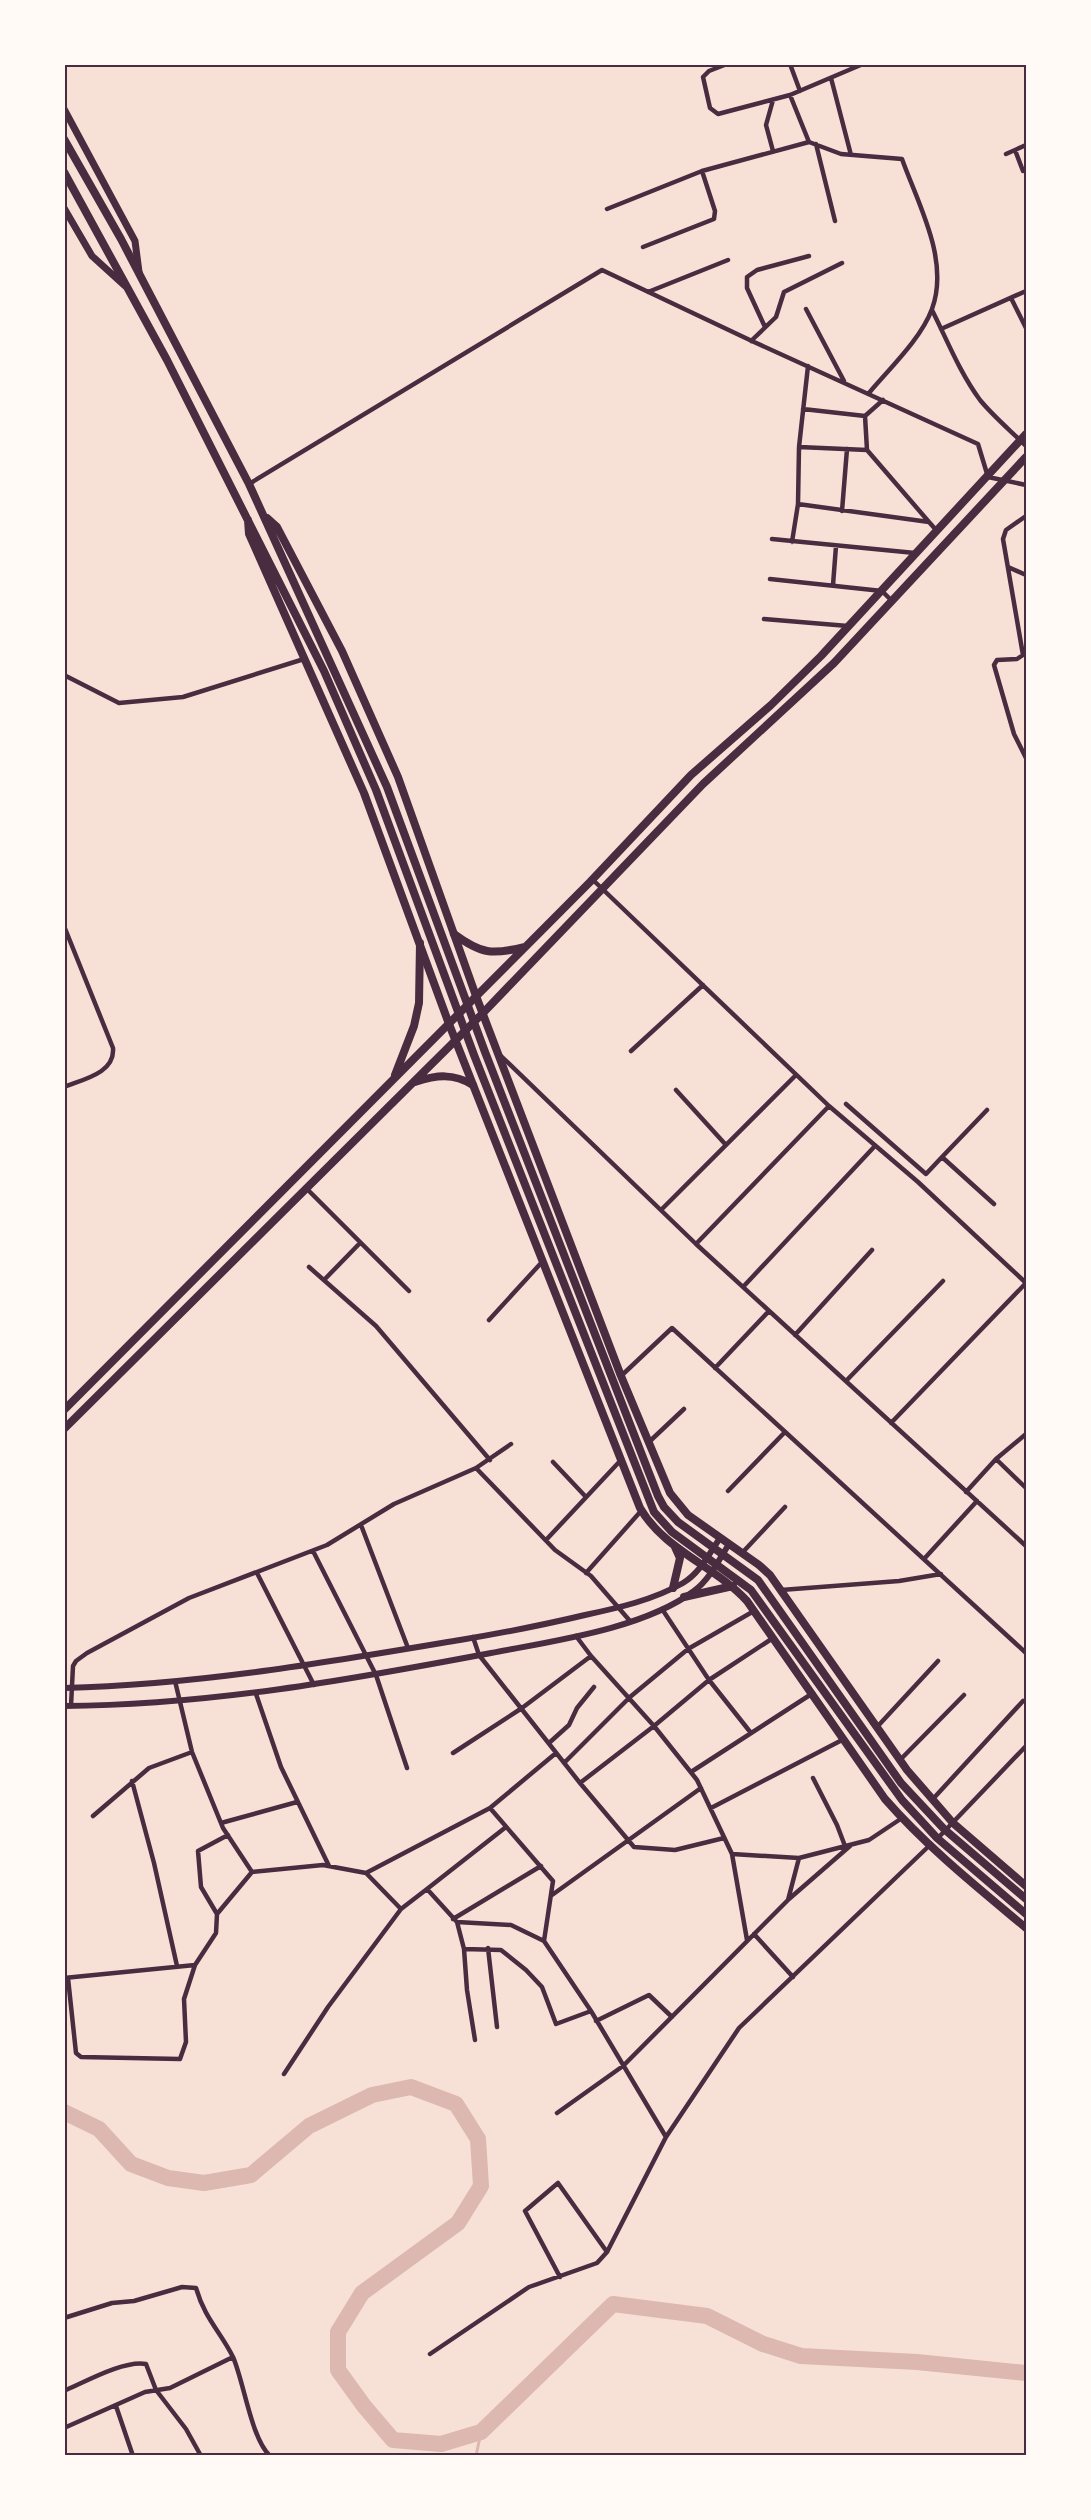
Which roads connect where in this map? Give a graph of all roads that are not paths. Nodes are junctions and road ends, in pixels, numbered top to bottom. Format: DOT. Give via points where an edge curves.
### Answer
graph roads {
  1 [pos="727,64"];
  2 [pos="790,64"];
  3 [pos="863,64"];
  4 [pos="831,78"];
  5 [pos="800,91"];
  6 [pos="790,95"];
  7 [pos="773,100"];
  8 [pos="64,109"];
  9 [pos="64,139"];
  10 [pos="809,142"];
  11 [pos="816,144"];
  12 [pos="1026,145"];
  13 [pos="1015,150"];
  14 [pos="773,151"];
  15 [pos="851,154"];
  16 [pos="1006,154"];
  17 [pos="702,171"];
  18 [pos="1023,171"];
  19 [pos="64,172"];
  20 [pos="64,208"];
  21 [pos="607,210"];
  22 [pos="835,221"];
  23 [pos="643,247"];
  24 [pos="809,256"];
  25 [pos="728,260"];
  26 [pos="842,263"];
  27 [pos="140,274"];
  28 [pos="129,290"];
  29 [pos="1026,291"];
  30 [pos="648,292"];
  31 [pos="1011,298"];
  32 [pos="806,309"];
  33 [pos="932,310"];
  34 [pos="765,327"];
  35 [pos="1026,328"];
  36 [pos="941,329"];
  37 [pos="751,341"];
  38 [pos="808,366"];
  39 [pos="844,383"];
  40 [pos="869,393"];
  41 [pos="884,400"];
  42 [pos="803,409"];
  43 [pos="865,416"];
  44 [pos="1024,440"];
  45 [pos="799,447"];
  46 [pos="847,449"];
  47 [pos="867,450"];
  48 [pos="1026,457"];
  49 [pos="988,477"];
  50 [pos="1005,482"];
  51 [pos="249,484"];
  52 [pos="1026,485"];
  53 [pos="798,504"];
  54 [pos="842,512"];
  55 [pos="247,516"];
  56 [pos="264,516"];
  57 [pos="1026,516"];
  58 [pos="929,522"];
  59 [pos="938,532"];
  60 [pos="772,538"];
  61 [pos="792,542"];
  62 [pos="836,546"];
  63 [pos="917,553"];
  64 [pos="1008,567"];
  65 [pos="1026,575"];
  66 [pos="770,579"];
  67 [pos="833,585"];
  68 [pos="882,591"];
  69 [pos="893,602"];
  70 [pos="764,619"];
  71 [pos="849,626"];
  72 [pos="304,659"];
  73 [pos="64,675"];
  74 [pos="1026,758"];
  75 [pos="592,879"];
  76 [pos="604,890"];
  77 [pos="64,926"];
  78 [pos="454,934"];
  79 [pos="420,943"];
  80 [pos="525,947"];
  81 [pos="703,986"];
  82 [pos="477,996"];
  83 [pos="483,1013"];
  84 [pos="449,1023"];
  85 [pos="456,1040"];
  86 [pos="631,1051"];
  87 [pos="499,1054"];
  88 [pos="796,1075"];
  89 [pos="393,1080"];
  90 [pos="412,1083"];
  91 [pos="473,1085"];
  92 [pos="64,1087"];
  93 [pos="676,1090"];
  94 [pos="846,1104"];
  95 [pos="829,1106"];
  96 [pos="987,1110"];
  97 [pos="726,1145"];
  98 [pos="874,1147"];
  99 [pos="942,1157"];
  100 [pos="306,1188"];
  101 [pos="994,1204"];
  102 [pos="661,1210"];
  103 [pos="360,1243"];
  104 [pos="696,1244"];
  105 [pos="872,1250"];
  106 [pos="543,1262"];
  107 [pos="309,1267"];
  108 [pos="324,1280"];
  109 [pos="943,1281"];
  110 [pos="1026,1283"];
  111 [pos="743,1287"];
  112 [pos="409,1291"];
  113 [pos="769,1311"];
  114 [pos="489,1320"];
  115 [pos="795,1335"];
  116 [pos="715,1368"];
  117 [pos="621,1376"];
  118 [pos="846,1381"];
  119 [pos="684,1409"];
  120 [pos="64,1410"];
  121 [pos="891,1423"];
  122 [pos="64,1429"];
  123 [pos="785,1432"];
  124 [pos="1025,1438"];
  125 [pos="648,1443"];
  126 [pos="511,1444"];
  127 [pos="490,1460"];
  128 [pos="621,1460"];
  129 [pos="996,1460"];
  130 [pos="553,1462"];
  131 [pos="476,1468"];
  132 [pos="1026,1488"];
  133 [pos="728,1491"];
  134 [pos="966,1492"];
  135 [pos="586,1497"];
  136 [pos="977,1501"];
  137 [pos="785,1507"];
  138 [pos="641,1511"];
  139 [pos="361,1525"];
  140 [pos="720,1538"];
  141 [pos="546,1540"];
  142 [pos="729,1544"];
  143 [pos="674,1545"];
  144 [pos="1026,1546"];
  145 [pos="313,1551"];
  146 [pos="742,1553"];
  147 [pos="924,1559"];
  148 [pos="702,1565"];
  149 [pos="711,1571"];
  150 [pos="257,1573"];
  151 [pos="586,1573"];
  152 [pos="941,1574"];
  153 [pos="733,1586"];
  154 [pos="673,1588"];
  155 [pos="781,1590"];
  156 [pos="684,1598"];
  157 [pos="618,1608"];
  158 [pos="662,1610"];
  159 [pos="754,1611"];
  160 [pos="630,1621"];
  161 [pos="576,1636"];
  162 [pos="473,1637"];
  163 [pos="773,1638"];
  164 [pos="408,1648"];
  165 [pos="688,1648"];
  166 [pos="1026,1653"];
  167 [pos="479,1655"];
  168 [pos="591,1656"];
  169 [pos="367,1657"];
  170 [pos="938,1660"];
  171 [pos="305,1667"];
  172 [pos="376,1675"];
  173 [pos="709,1680"];
  174 [pos="175,1681"];
  175 [pos="314,1685"];
  176 [pos="594,1687"];
  177 [pos="64,1688"];
  178 [pos="72,1688"];
  179 [pos="813,1693"];
  180 [pos="256,1694"];
  181 [pos="964,1695"];
  182 [pos="630,1697"];
  183 [pos="1023,1701"];
  184 [pos="179,1702"];
  185 [pos="68,1706"];
  186 [pos="522,1708"];
  187 [pos="654,1726"];
  188 [pos="877,1728"];
  189 [pos="751,1733"];
  190 [pos="844,1738"];
  191 [pos="549,1743"];
  192 [pos="1026,1746"];
  193 [pos="192,1752"];
  194 [pos="453,1753"];
  195 [pos="556,1753"];
  196 [pos="900,1760"];
  197 [pos="564,1763"];
  198 [pos="407,1768"];
  199 [pos="691,1772"];
  200 [pos="813,1778"];
  201 [pos="132,1781"];
  202 [pos="580,1783"];
  203 [pos="701,1788"];
  204 [pos="932,1800"];
  205 [pos="297,1802"];
  206 [pos="490,1808"];
  207 [pos="711,1809"];
  208 [pos="93,1816"];
  209 [pos="902,1818"];
  210 [pos="221,1823"];
  211 [pos="953,1823"];
  212 [pos="507,1827"];
  213 [pos="228,1835"];
  214 [pos="724,1838"];
  215 [pos="627,1841"];
  216 [pos="852,1844"];
  217 [pos="845,1846"];
  218 [pos="929,1846"];
  219 [pos="732,1854"];
  220 [pos="799,1858"];
  221 [pos="329,1866"];
  222 [pos="541,1866"];
  223 [pos="252,1872"];
  224 [pos="366,1873"];
  225 [pos="1026,1886"];
  226 [pos="427,1889"];
  227 [pos="551,1895"];
  228 [pos="1026,1899"];
  229 [pos="785,1903"];
  230 [pos="401,1909"];
  231 [pos="217,1914"];
  232 [pos="1026,1914"];
  233 [pos="455,1921"];
  234 [pos="1026,1929"];
  235 [pos="754,1934"];
  236 [pos="747,1940"];
  237 [pos="544,1941"];
  238 [pos="488,1948"];
  239 [pos="464,1949"];
  240 [pos="195,1965"];
  241 [pos="177,1966"];
  242 [pos="793,1977"];
  243 [pos="66,1978"];
  244 [pos="591,2011"];
  245 [pos="672,2017"];
  246 [pos="596,2021"];
  247 [pos="497,2027"];
  248 [pos="475,2040"];
  249 [pos="623,2066"];
  250 [pos="284,2074"];
  251 [pos="557,2113"];
  252 [pos="666,2137"];
  253 [pos="607,2252"];
  254 [pos="560,2277"];
  255 [pos="64,2318"];
  256 [pos="430,2354"];
  257 [pos="233,2357"];
  258 [pos="156,2390"];
  259 [pos="64,2391"];
  260 [pos="116,2406"];
  261 [pos="64,2428"];
  262 [pos="133,2456"];
  263 [pos="201,2456"];
  264 [pos="270,2456"];
  1 -- 7 [label="street" via="703,77 712,111 718,114"];
  2 -- 5 [label="street"];
  3 -- 4 [label="street"];
  4 -- 5 [label="street"];
  4 -- 15 [label="street"];
  5 -- 6 [label="street"];
  6 -- 7 [label="street"];
  6 -- 10 [label="street"];
  7 -- 14 [label="street" via="766,125"];
  8 -- 27 [label="main road" via="135,241"];
  9 -- 27 [label="main road"];
  10 -- 11 [label="street"];
  10 -- 14 [label="street"];
  11 -- 15 [label="street"];
  11 -- 22 [label="street"];
  12 -- 13 [label="street"];
  13 -- 16 [label="street"];
  13 -- 18 [label="street"];
  14 -- 17 [label="street"];
  15 -- 33 [label="street" via="902,159 933,244 938,279"];
  17 -- 21 [label="street"];
  17 -- 23 [label="street" via="714,219"];
  19 -- 28 [label="main road"];
  20 -- 28 [label="main road" via="92,256"];
  24 -- 34 [label="street" via="757,270 747,277 747,288"];
  25 -- 30 [label="street"];
  26 -- 34 [label="street" via="784,292 779,312"];
  27 -- 51 [label="main road"];
  28 -- 55 [label="main road"];
  29 -- 31 [label="street"];
  30 -- 37 [label="street"];
  30 -- 51 [label="street" via="602,270"];
  31 -- 35 [label="street"];
  31 -- 36 [label="street"];
  32 -- 39 [label="street"];
  33 -- 36 [label="street"];
  33 -- 40 [label="street" via="912,342"];
  34 -- 37 [label="street"];
  36 -- 44 [label="street" via="980,399 999,421"];
  37 -- 38 [label="street"];
  38 -- 39 [label="street"];
  38 -- 42 [label="street"];
  39 -- 40 [label="street"];
  40 -- 41 [label="street"];
  41 -- 43 [label="street"];
  41 -- 49 [label="street" via="978,444"];
  42 -- 43 [label="street"];
  42 -- 45 [label="street"];
  43 -- 47 [label="street"];
  44 -- 49 [label="main road"];
  45 -- 46 [label="street"];
  45 -- 53 [label="street"];
  46 -- 47 [label="street"];
  46 -- 54 [label="street"];
  47 -- 58 [label="street"];
  48 -- 50 [label="main road"];
  49 -- 50 [label="street"];
  49 -- 59 [label="main road"];
  50 -- 52 [label="street"];
  50 -- 69 [label="main road"];
  51 -- 56 [label="main road"];
  53 -- 54 [label="street"];
  53 -- 61 [label="street"];
  54 -- 58 [label="street"];
  55 -- 72 [label="main road" via="249,534"];
  55 -- 232 [label="main road" via="324,671 376,790 474,1055 654,1512 672,1532 751,1590 902,1800 937,1838"];
  56 -- 78 [label="main road" via="277,527 342,651 398,777"];
  56 -- 228 [label="main road" via="387,787 485,1052 664,1507 678,1522 758,1580 901,1783 944,1829"];
  57 -- 64 [label="street" via="1003,534"];
  58 -- 59 [label="street"];
  59 -- 63 [label="main road"];
  60 -- 61 [label="street"];
  61 -- 62 [label="street"];
  62 -- 63 [label="street"];
  62 -- 67 [label="street"];
  63 -- 68 [label="main road"];
  64 -- 65 [label="street"];
  64 -- 74 [label="street" via="1023,655 997,660 994,665 1014,734"];
  66 -- 67 [label="street"];
  67 -- 68 [label="street"];
  68 -- 69 [label="street"];
  68 -- 71 [label="main road"];
  69 -- 76 [label="main road" via="834,663 703,784"];
  70 -- 71 [label="street"];
  71 -- 75 [label="main road" via="771,705 691,775"];
  72 -- 73 [label="street" via="183,697 119,703"];
  72 -- 79 [label="main road" via="364,793"];
  75 -- 76 [label="street"];
  75 -- 80 [label="main road"];
  76 -- 81 [label="street"];
  76 -- 83 [label="main road"];
  77 -- 92 [label="street" via="113,1055 103,1071"];
  78 -- 80 [label="main road" via="483,952 500,953"];
  78 -- 82 [label="main road"];
  79 -- 84 [label="main road"];
  79 -- 89 [label="main road" via="419,1003"];
  80 -- 82 [label="main road"];
  81 -- 86 [label="street"];
  81 -- 88 [label="street"];
  82 -- 83 [label="main road"];
  82 -- 84 [label="main road"];
  83 -- 85 [label="main road"];
  83 -- 87 [label="main road"];
  84 -- 85 [label="main road"];
  84 -- 89 [label="main road"];
  85 -- 90 [label="main road"];
  85 -- 91 [label="main road"];
  87 -- 102 [label="street"];
  87 -- 117 [label="main road"];
  88 -- 95 [label="street"];
  88 -- 97 [label="street"];
  89 -- 120 [label="main road"];
  90 -- 91 [label="main road" via="444,1075"];
  90 -- 100 [label="main road"];
  91 -- 106 [label="main road"];
  93 -- 97 [label="street"];
  94 -- 99 [label="street" via="926,1174"];
  95 -- 98 [label="street"];
  95 -- 104 [label="street"];
  96 -- 99 [label="street"];
  97 -- 102 [label="street"];
  98 -- 110 [label="street" via="918,1182"];
  98 -- 111 [label="street"];
  99 -- 101 [label="street"];
  100 -- 103 [label="street"];
  100 -- 122 [label="main road"];
  102 -- 104 [label="street"];
  103 -- 108 [label="street"];
  103 -- 112 [label="street"];
  104 -- 111 [label="street"];
  105 -- 115 [label="street"];
  106 -- 114 [label="street"];
  106 -- 128 [label="main road"];
  107 -- 108 [label="street"];
  108 -- 127 [label="street" via="376,1326"];
  109 -- 118 [label="street"];
  110 -- 121 [label="street"];
  111 -- 113 [label="street"];
  113 -- 115 [label="street"];
  113 -- 116 [label="street"];
  115 -- 118 [label="street"];
  116 -- 117 [label="street" via="672,1328"];
  116 -- 123 [label="street"];
  117 -- 125 [label="main road"];
  118 -- 121 [label="street"];
  119 -- 125 [label="street"];
  121 -- 134 [label="street"];
  123 -- 133 [label="street"];
  123 -- 147 [label="street"];
  124 -- 129 [label="street"];
  125 -- 140 [label="main road" via="677,1504"];
  126 -- 127 [label="street"];
  127 -- 131 [label="street"];
  128 -- 135 [label="street"];
  128 -- 138 [label="main road"];
  129 -- 132 [label="street"];
  129 -- 134 [label="street"];
  130 -- 135 [label="street"];
  131 -- 139 [label="street" via="394,1504"];
  131 -- 141 [label="street"];
  134 -- 136 [label="street"];
  135 -- 141 [label="street"];
  136 -- 144 [label="street"];
  136 -- 147 [label="street"];
  137 -- 146 [label="street"];
  138 -- 143 [label="main road" via="661,1536"];
  138 -- 151 [label="street"];
  139 -- 145 [label="street"];
  139 -- 164 [label="street"];
  140 -- 142 [label="main road"];
  140 -- 148 [label="street"];
  141 -- 151 [label="street"];
  142 -- 146 [label="main road"];
  142 -- 149 [label="street"];
  143 -- 148 [label="main road"];
  143 -- 154 [label="main road" via="680,1557"];
  145 -- 150 [label="street"];
  145 -- 169 [label="street"];
  146 -- 155 [label="main road"];
  147 -- 152 [label="street"];
  148 -- 149 [label="main road"];
  148 -- 154 [label="street"];
  149 -- 153 [label="main road"];
  149 -- 156 [label="street"];
  150 -- 171 [label="street"];
  150 -- 178 [label="street" via="189,1599 80,1657 74,1666"];
  151 -- 157 [label="street"];
  152 -- 155 [label="street"];
  152 -- 166 [label="street"];
  153 -- 156 [label="main road"];
  153 -- 159 [label="main road"];
  154 -- 157 [label="street"];
  155 -- 188 [label="main road"];
  156 -- 158 [label="street"];
  157 -- 160 [label="street"];
  157 -- 162 [label="street"];
  158 -- 160 [label="street"];
  158 -- 165 [label="street"];
  159 -- 163 [label="main road"];
  159 -- 165 [label="street"];
  160 -- 161 [label="street"];
  161 -- 167 [label="street"];
  161 -- 168 [label="street"];
  162 -- 164 [label="street"];
  162 -- 167 [label="street"];
  163 -- 173 [label="street"];
  163 -- 179 [label="main road"];
  164 -- 169 [label="street"];
  165 -- 173 [label="street"];
  165 -- 182 [label="street"];
  167 -- 172 [label="street"];
  167 -- 186 [label="street"];
  168 -- 182 [label="street"];
  168 -- 186 [label="street"];
  169 -- 171 [label="street"];
  169 -- 172 [label="street"];
  170 -- 188 [label="street"];
  171 -- 174 [label="street"];
  171 -- 175 [label="street"];
  172 -- 175 [label="street"];
  172 -- 198 [label="street"];
  173 -- 187 [label="street"];
  173 -- 189 [label="street"];
  174 -- 178 [label="street"];
  174 -- 184 [label="street"];
  175 -- 180 [label="street"];
  176 -- 191 [label="street" via="569,1725"];
  177 -- 178 [label="street"];
  178 -- 185 [label="street"];
  179 -- 189 [label="street"];
  179 -- 190 [label="main road"];
  180 -- 184 [label="street"];
  180 -- 205 [label="street" via="280,1767"];
  181 -- 196 [label="street"];
  182 -- 187 [label="street"];
  182 -- 197 [label="street"];
  183 -- 204 [label="street"];
  184 -- 185 [label="street"];
  184 -- 193 [label="street"];
  186 -- 191 [label="street"];
  186 -- 194 [label="street"];
  187 -- 199 [label="street"];
  187 -- 202 [label="street"];
  188 -- 196 [label="main road"];
  189 -- 199 [label="street"];
  190 -- 207 [label="street"];
  190 -- 209 [label="main road"];
  191 -- 195 [label="street"];
  192 -- 211 [label="street"];
  193 -- 201 [label="street" via="149,1768"];
  193 -- 210 [label="street"];
  195 -- 197 [label="street"];
  195 -- 206 [label="street"];
  196 -- 204 [label="main road"];
  197 -- 202 [label="street"];
  199 -- 203 [label="street"];
  200 -- 217 [label="street"];
  201 -- 208 [label="street"];
  201 -- 241 [label="street"];
  202 -- 215 [label="street"];
  203 -- 207 [label="street"];
  203 -- 215 [label="street"];
  204 -- 211 [label="main road"];
  205 -- 210 [label="street"];
  205 -- 221 [label="street"];
  206 -- 212 [label="street"];
  206 -- 224 [label="street"];
  207 -- 214 [label="street"];
  209 -- 216 [label="street" via="868,1840"];
  209 -- 218 [label="main road"];
  210 -- 213 [label="street"];
  211 -- 218 [label="street"];
  211 -- 225 [label="main road"];
  212 -- 222 [label="street"];
  212 -- 226 [label="street"];
  213 -- 223 [label="street"];
  213 -- 231 [label="street" via="198,1851 201,1887"];
  214 -- 215 [label="street" via="675,1850 634,1847"];
  214 -- 219 [label="street"];
  215 -- 227 [label="street"];
  216 -- 217 [label="street"];
  216 -- 229 [label="street"];
  217 -- 220 [label="street"];
  218 -- 234 [label="main road"];
  218 -- 242 [label="street"];
  219 -- 220 [label="street"];
  219 -- 236 [label="street"];
  220 -- 229 [label="street"];
  221 -- 223 [label="street"];
  221 -- 224 [label="street"];
  222 -- 227 [label="street" via="553,1881"];
  222 -- 233 [label="street"];
  223 -- 231 [label="street"];
  224 -- 230 [label="street"];
  226 -- 230 [label="street"];
  226 -- 233 [label="street"];
  227 -- 237 [label="street"];
  229 -- 235 [label="street"];
  230 -- 250 [label="street"];
  231 -- 240 [label="street" via="216,1933"];
  233 -- 237 [label="street" via="511,1925"];
  233 -- 239 [label="street"];
  235 -- 236 [label="street"];
  235 -- 242 [label="street"];
  236 -- 245 [label="street"];
  237 -- 244 [label="street"];
  238 -- 239 [label="street"];
  238 -- 244 [label="street" via="501,1950 542,1987 556,2024"];
  238 -- 247 [label="street"];
  239 -- 248 [label="street"];
  240 -- 241 [label="street"];
  240 -- 243 [label="street" via="184,1999 186,2042 180,2059 176,2060 81,2057 76,2053"];
  241 -- 243 [label="street"];
  242 -- 252 [label="street" via="739,2028"];
  244 -- 246 [label="street"];
  245 -- 246 [label="street" via="649,1995"];
  245 -- 249 [label="street"];
  246 -- 249 [label="street"];
  249 -- 251 [label="street"];
  249 -- 252 [label="street"];
  252 -- 253 [label="street"];
  253 -- 254 [label="street" via="597,2263"];
  253 -- 254 [label="street" via="558,2183 525,2211"];
  254 -- 256 [label="street" via="529,2287"];
  255 -- 257 [label="street" via="182,2287 196,2288 202,2307"];
  257 -- 258 [label="street" via="170,2388"];
  257 -- 264 [label="street" via="260,2443"];
  258 -- 259 [label="street" via="146,2364 140,2363"];
  258 -- 260 [label="street"];
  258 -- 263 [label="street"];
  260 -- 261 [label="street"];
  260 -- 262 [label="street"];
}
